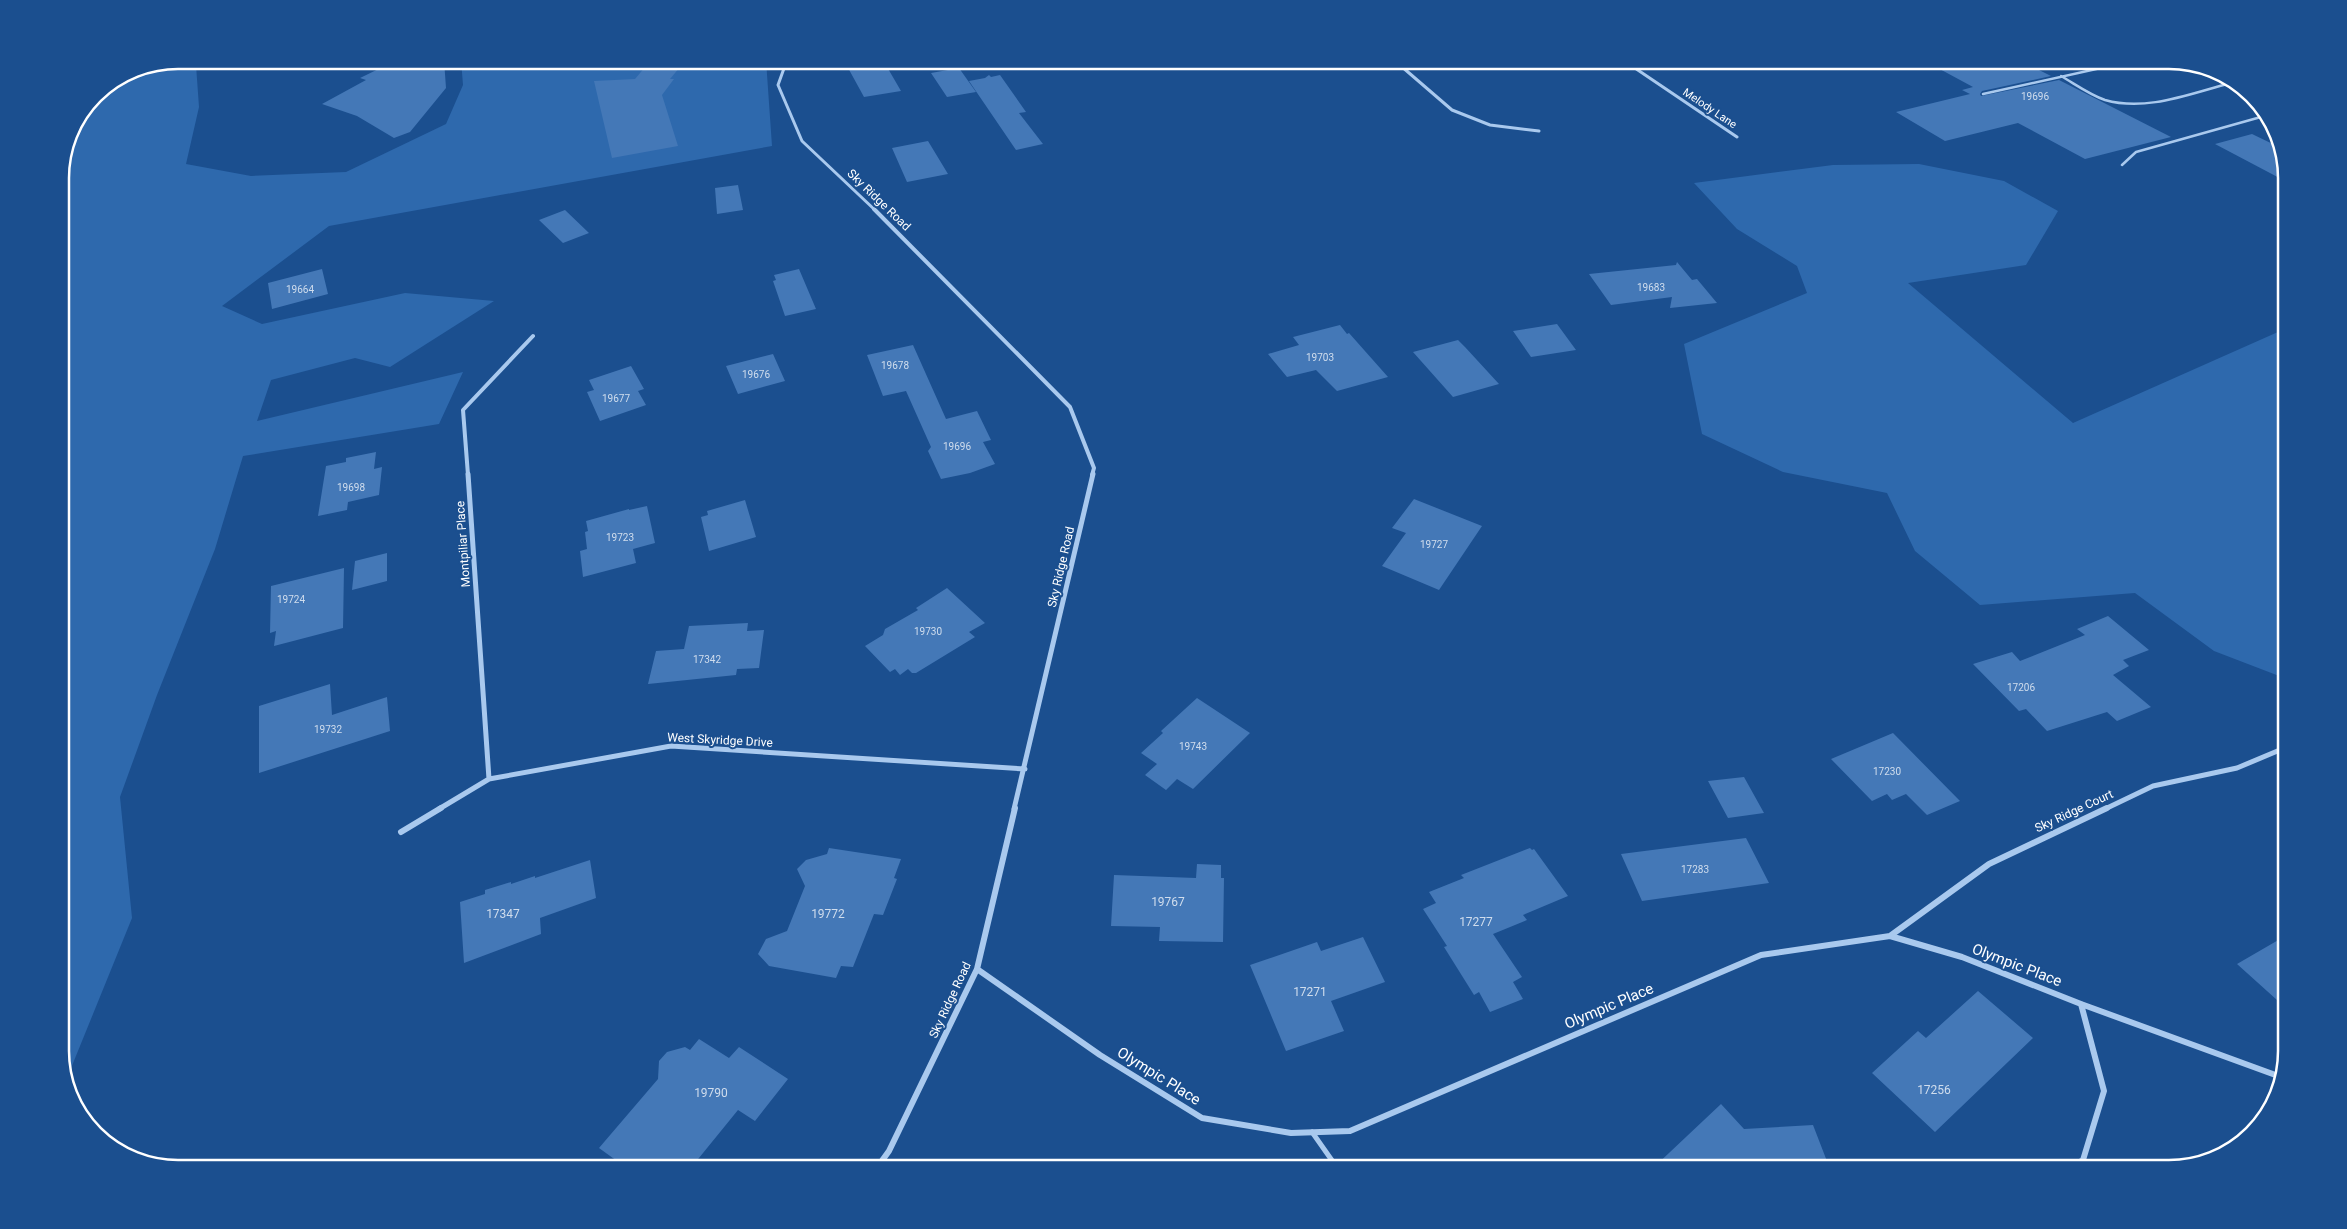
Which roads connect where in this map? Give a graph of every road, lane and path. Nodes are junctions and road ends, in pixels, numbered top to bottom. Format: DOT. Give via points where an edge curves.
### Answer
graph roads {
  1 [pos="784,69"];
  2 [pos="1404,69"];
  3 [pos="1636,69"];
  4 [pos="2094,69"];
  5 [pos="2061,76"];
  6 [pos="2225,84"];
  7 [pos="1983,94"];
  8 [pos="2260,117"];
  9 [pos="1539,131"];
  10 [pos="1737,137"];
  11 [pos="2122,165"];
  12 [pos="533,336"];
  13 [pos="2278,751"];
  14 [pos="1025,769"];
  15 [pos="489,779"];
  16 [pos="402,832"];
  17 [pos="1890,936"];
  18 [pos="977,969"];
  19 [pos="2081,1004"];
  20 [pos="2276,1075"];
  21 [pos="1312,1132"];
  22 [pos="882,1160"];
  23 [pos="1332,1160"];
  24 [pos="2083,1160"];
  1 -- 14 [label="street, Sky Ridge Road" via="778,85 802,141 890,224 1070,407 1094,468"];
  2 -- 9 [label="street" via="1452,110 1490,125"];
  3 -- 10 [label="street, Melody Lane"];
  4 -- 5 [label="lane"];
  5 -- 6 [label="lane" via="2105,100 2135,104"];
  5 -- 7 [label="lane"];
  8 -- 11 [label="lane" via="2136,152"];
  12 -- 15 [label="street, Montpiliar Place" via="464,410"];
  13 -- 17 [label="street, Sky Ridge Court" via="2237,768 2153,786 2015,851 1989,864"];
  14 -- 15 [label="street, West Skyridge Drive" via="671,746"];
  14 -- 18 [label="street, Sky Ridge Road"];
  15 -- 16 [label="street, West Skyridge Drive"];
  17 -- 19 [label="street, Olympic Place" via="1962,957"];
  17 -- 21 [label="street, Olympic Place" via="1761,955 1350,1131"];
  18 -- 21 [label="street, Olympic Place" via="1100,1055 1202,1118 1291,1133"];
  18 -- 22 [label="street, Sky Ridge Road"];
  19 -- 20 [label="street, Olympic Place"];
  19 -- 24 [label="street" via="2104,1091"];
  21 -- 23 [label="lane"];
}
